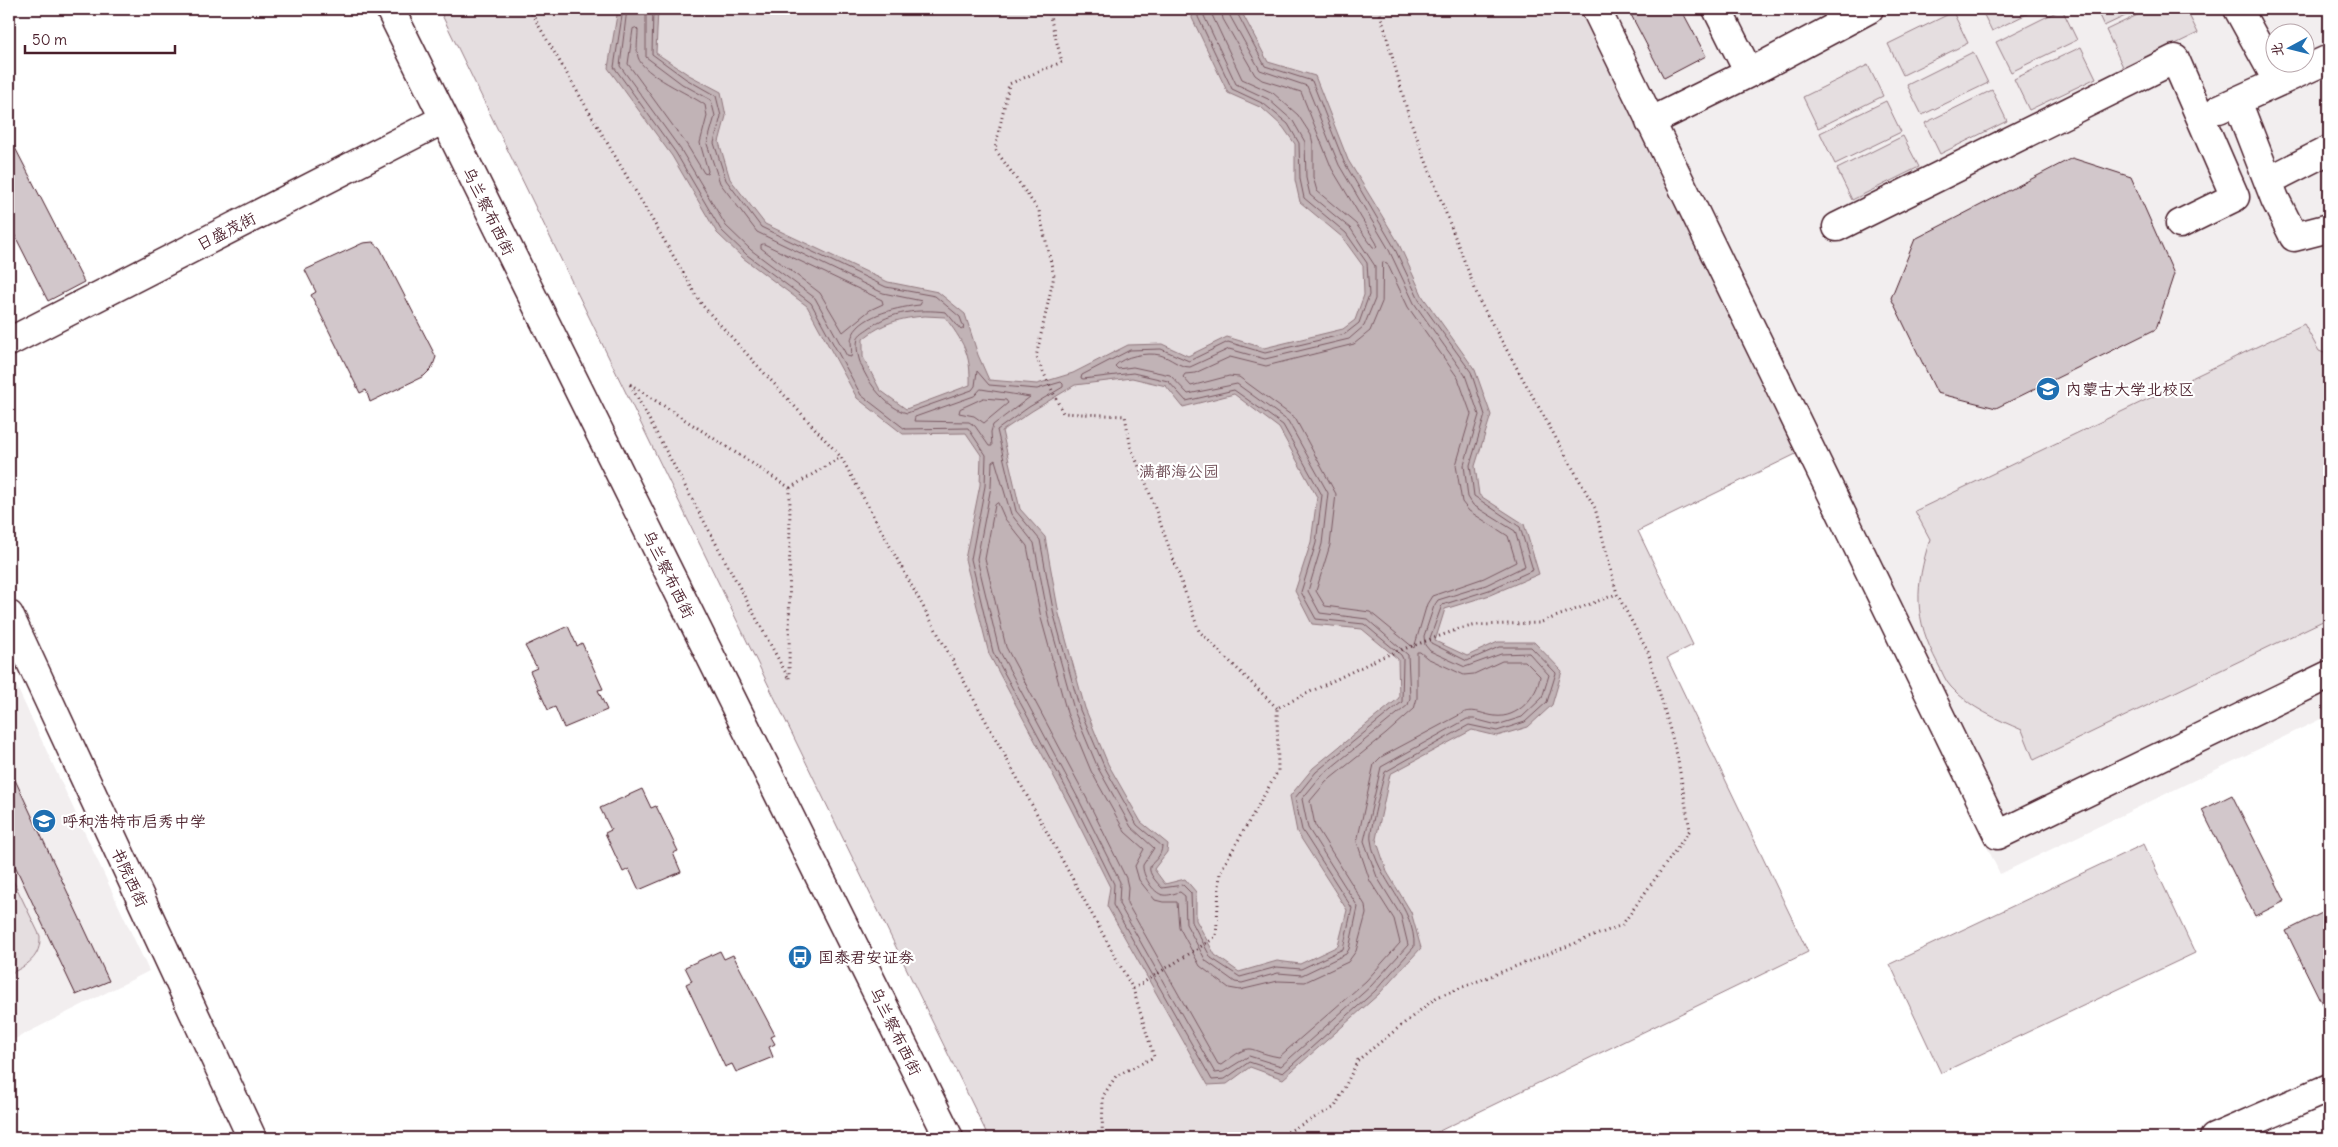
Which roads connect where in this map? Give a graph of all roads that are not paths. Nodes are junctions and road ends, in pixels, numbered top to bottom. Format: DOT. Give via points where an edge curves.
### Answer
graph roads {
  1 [pos="390,9"];
  2 [pos="1596,9"];
  3 [pos="1718,9"];
  4 [pos="1869,9"];
  5 [pos="2238,9"];
  6 [pos="1840,16"];
  7 [pos="2329,59"];
  8 [pos="1749,73"];
  9 [pos="2278,82"];
  10 [pos="2237,101"];
  11 [pos="2202,117"];
  12 [pos="444,119"];
  13 [pos="1650,122"];
  14 [pos="2329,150"];
  15 [pos="2272,190"];
  16 [pos="2235,197"];
  17 [pos="2180,224"];
  18 [pos="1836,227"];
  19 [pos="2328,231"];
  20 [pos="9,342"];
  21 [pos="9,616"];
  22 [pos="2329,675"];
  23 [pos="2329,1088"];
  24 [pos="252,1138"];
  25 [pos="949,1138"];
  26 [pos="2214,1138"];
  1 -- 12 [label="street, 乌兰察布西街"];
  2 -- 13 [label="street"];
  3 -- 8 [label="street"];
  4 -- 6 [label="street"];
  5 -- 9 [label="street"];
  6 -- 8 [label="street"];
  7 -- 9 [label="street"];
  8 -- 13 [label="street"];
  9 -- 10 [label="street"];
  10 -- 11 [label="street"];
  10 -- 15 [label="street"];
  11 -- 16 [label="street"];
  11 -- 18 [label="street" via="2175,60"];
  12 -- 20 [label="street, 日盛茂街"];
  12 -- 25 [label="street, 乌兰察布西街"];
  13 -- 22 [label="street" via="1998,835"];
  14 -- 15 [label="street"];
  15 -- 16 [label="street"];
  15 -- 19 [label="street" via="2294,237"];
  16 -- 17 [label="street"];
  21 -- 24 [label="street, 书院西街"];
  23 -- 26 [label="street"];
}
